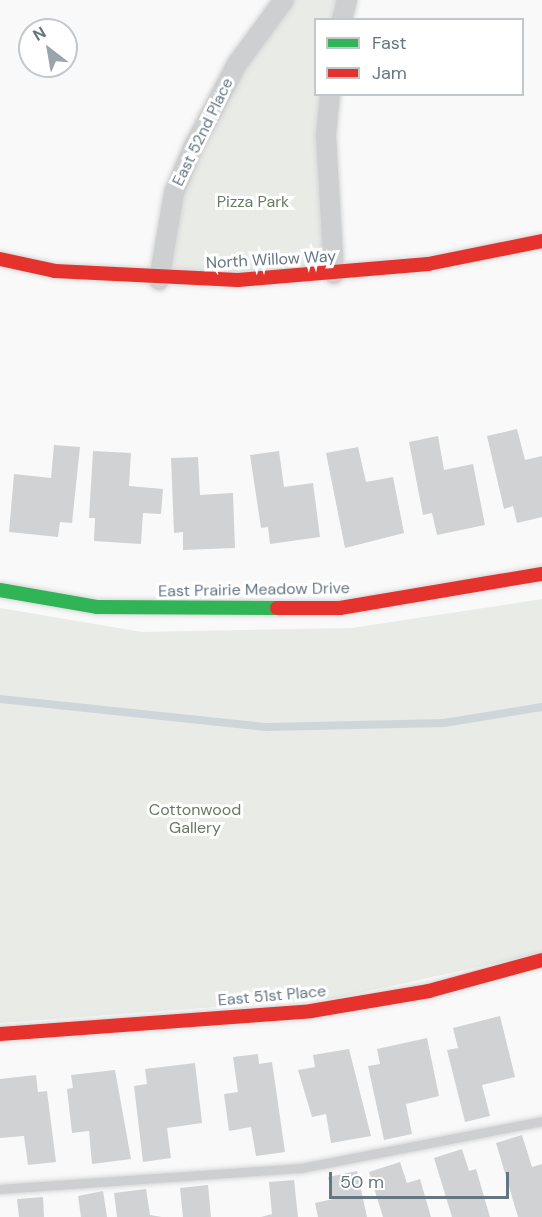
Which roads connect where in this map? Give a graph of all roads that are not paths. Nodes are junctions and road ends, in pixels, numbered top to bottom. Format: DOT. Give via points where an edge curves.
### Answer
graph roads {
  1 [pos="284,0"];
  2 [pos="346,0"];
  3 [pos="342,18"];
  4 [pos="330,96"];
  5 [pos="542,241"];
  6 [pos="0,259"];
  7 [pos="334,274"];
  8 [pos="159,280"];
  9 [pos="542,574"];
  10 [pos="0,590"];
  11 [pos="542,960"];
  12 [pos="0,1034"];
  13 [pos="542,1121"];
  14 [pos="0,1189"];
  1 -- 8 [label="street, East 52nd Place" via="237,64 193,148 174,193"];
  2 -- 3 [label="street"];
  4 -- 7 [label="street" via="326,135"];
  5 -- 7 [label="street, North Willow Way" via="428,264"];
  6 -- 8 [label="street, North Willow Way" via="55,271"];
  7 -- 8 [label="street, North Willow Way"];
  9 -- 10 [label="street, East Prairie Meadow Drive" via="340,608 97,607"];
  11 -- 12 [label="street, East 51st Place" via="429,992 311,1011"];
  13 -- 14 [label="lane" via="301,1168"];
}
